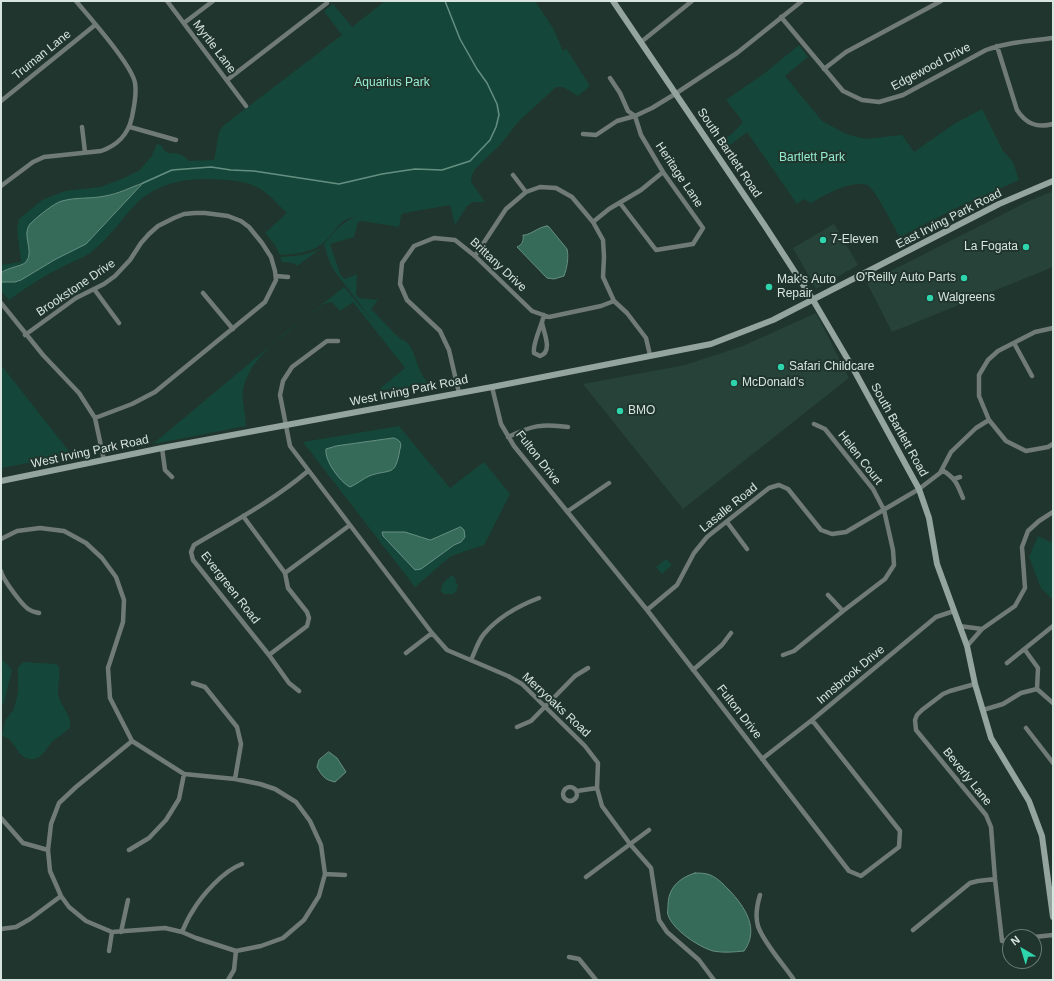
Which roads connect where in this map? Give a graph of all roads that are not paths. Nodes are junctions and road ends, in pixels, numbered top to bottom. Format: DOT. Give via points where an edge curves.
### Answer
graph roads {
  1 [pos="76,1"];
  2 [pos="167,1"];
  3 [pos="213,1"];
  4 [pos="612,1"];
  5 [pos="692,1"];
  6 [pos="802,1"];
  7 [pos="942,1"];
  8 [pos="326,2"];
  9 [pos="781,17"];
  10 [pos="184,23"];
  11 [pos="95,25"];
  12 [pos="1053,38"];
  13 [pos="641,42"];
  14 [pos="997,46"];
  15 [pos="824,69"];
  16 [pos="610,78"];
  17 [pos="226,80"];
  18 [pos="676,94"];
  19 [pos="1,101"];
  20 [pos="246,106"];
  21 [pos="635,116"];
  22 [pos="1053,124"];
  23 [pos="82,127"];
  24 [pos="130,127"];
  25 [pos="583,134"];
  26 [pos="176,140"];
  27 [pos="85,152"];
  28 [pos="663,172"];
  29 [pos="513,175"];
  30 [pos="1053,181"];
  31 [pos="1,186"];
  32 [pos="526,192"];
  33 [pos="620,203"];
  34 [pos="592,222"];
  35 [pos="475,256"];
  36 [pos="276,276"];
  37 [pos="288,277"];
  38 [pos="94,289"];
  39 [pos="203,293"];
  40 [pos="813,300"];
  41 [pos="614,301"];
  42 [pos="1,303"];
  43 [pos="544,315"];
  44 [pos="119,323"];
  45 [pos="542,323"];
  46 [pos="1053,328"];
  47 [pos="233,329"];
  48 [pos="26,335"];
  49 [pos="338,341"];
  50 [pos="1014,343"];
  51 [pos="650,355"];
  52 [pos="1032,376"];
  53 [pos="492,387"];
  54 [pos="459,393"];
  55 [pos="95,418"];
  56 [pos="989,420"];
  57 [pos="814,424"];
  58 [pos="285,425"];
  59 [pos="568,427"];
  60 [pos="508,437"];
  61 [pos="1053,444"];
  62 [pos="162,448"];
  63 [pos="104,460"];
  64 [pos="942,470"];
  65 [pos="308,471"];
  66 [pos="172,477"];
  67 [pos="960,477"];
  68 [pos="954,479"];
  69 [pos="1,482"];
  70 [pos="609,483"];
  71 [pos="919,489"];
  72 [pos="966,491"];
  73 [pos="884,510"];
  74 [pos="568,511"];
  75 [pos="1053,512"];
  76 [pos="243,516"];
  77 [pos="728,522"];
  78 [pos="350,525"];
  79 [pos="1,539"];
  80 [pos="746,549"];
  81 [pos="1,570"];
  82 [pos="285,573"];
  83 [pos="828,595"];
  84 [pos="539,598"];
  85 [pos="647,610"];
  86 [pos="843,611"];
  87 [pos="954,611"];
  88 [pos="39,613"];
  89 [pos="959,626"];
  90 [pos="1053,626"];
  91 [pos="982,629"];
  92 [pos="432,633"];
  93 [pos="731,633"];
  94 [pos="967,646"];
  95 [pos="1025,650"];
  96 [pos="406,653"];
  97 [pos="270,655"];
  98 [pos="784,655"];
  99 [pos="471,660"];
  100 [pos="1008,663"];
  101 [pos="588,668"];
  102 [pos="693,670"];
  103 [pos="193,683"];
  104 [pos="974,684"];
  105 [pos="1037,689"];
  106 [pos="299,691"];
  107 [pos="1052,700"];
  108 [pos="546,707"];
  109 [pos="983,710"];
  110 [pos="812,720"];
  111 [pos="517,727"];
  112 [pos="1026,728"];
  113 [pos="132,741"];
  114 [pos="762,759"];
  115 [pos="1053,763"];
  116 [pos="184,774"];
  117 [pos="235,779"];
  118 [pos="597,788"];
  119 [pos="577,791"];
  120 [pos="1,818"];
  121 [pos="650,830"];
  122 [pos="630,844"];
  123 [pos="48,850"];
  124 [pos="129,850"];
  125 [pos="242,864"];
  126 [pos="324,874"];
  127 [pos="345,876"];
  128 [pos="586,877"];
  129 [pos="995,879"];
  130 [pos="760,895"];
  131 [pos="61,896"];
  132 [pos="128,900"];
  133 [pos="1053,918"];
  134 [pos="1,929"];
  135 [pos="913,930"];
  136 [pos="112,932"];
  137 [pos="121,932"];
  138 [pos="182,932"];
  139 [pos="1053,935"];
  140 [pos="1042,937"];
  141 [pos="1002,941"];
  142 [pos="236,951"];
  143 [pos="109,952"];
  144 [pos="569,957"];
  145 [pos="228,980"];
  146 [pos="596,980"];
  147 [pos="714,980"];
  148 [pos="794,980"];
  1 -- 11 [label="street"];
  2 -- 10 [label="street, Myrtle Lane"];
  3 -- 10 [label="street"];
  4 -- 13 [label="main road, South Bartlett Road"];
  5 -- 13 [label="street"];
  6 -- 9 [label="street"];
  7 -- 15 [label="street" via="846,52"];
  8 -- 17 [label="street"];
  9 -- 15 [label="street, Edgewood Drive"];
  9 -- 18 [label="street" via="737,52"];
  10 -- 17 [label="street, Myrtle Lane"];
  11 -- 19 [label="street, Truman Lane"];
  11 -- 24 [label="street" via="133,76 136,100"];
  12 -- 14 [label="street, Edgewood Drive"];
  13 -- 18 [label="main road, South Bartlett Road"];
  14 -- 15 [label="street, Edgewood Drive" via="903,96 879,102 862,100 843,91"];
  14 -- 22 [label="street" via="1017,110 1022,118 1038,126"];
  16 -- 21 [label="street" via="628,111"];
  17 -- 20 [label="street, Myrtle Lane"];
  18 -- 21 [label="street"];
  18 -- 40 [label="main road, South Bartlett Road"];
  21 -- 25 [label="street" via="617,121 596,135"];
  21 -- 28 [label="street, Heritage Lane" via="641,136"];
  23 -- 27 [label="street"];
  24 -- 26 [label="street"];
  24 -- 27 [label="street" via="116,144 101,151"];
  27 -- 31 [label="street" via="44,157 33,162"];
  28 -- 33 [label="street"];
  28 -- 33 [label="street, Heritage Lane" via="702,228 693,244 656,250"];
  29 -- 32 [label="street"];
  30 -- 40 [label="main road, East Irving Park Road" via="999,204"];
  32 -- 34 [label="street" via="540,187 556,188 572,197"];
  32 -- 35 [label="street" via="506,209"];
  33 -- 34 [label="street"];
  34 -- 41 [label="street" via="603,240 603,277"];
  35 -- 43 [label="street, Brittany Drive" via="532,311"];
  35 -- 54 [label="street, Brittany Drive" via="455,240 434,238 414,246 402,263 400,273 400,284 407,300 440,331 450,350"];
  36 -- 37 [label="street"];
  36 -- 38 [label="street, Brookstone Drive" via="271,257 249,227 228,216 195,213 184,214 158,226 141,243 120,271"];
  36 -- 47 [label="street" via="265,302"];
  38 -- 44 [label="street"];
  38 -- 48 [label="street, Brookstone Drive" via="66,304"];
  39 -- 47 [label="street"];
  40 -- 51 [label="main road, West Irving Park Road" via="773,320 711,344"];
  40 -- 71 [label="main road, South Bartlett Road"];
  41 -- 43 [label="street" via="549,317"];
  41 -- 51 [label="street" via="646,338"];
  42 -- 48 [label="street"];
  43 -- 45 [label="street"];
  45 -- 45 [label="street" via="533,351 540,356 546,353 547,348"];
  46 -- 50 [label="street" via="1035,332"];
  47 -- 55 [label="street" via="155,392 144,399"];
  48 -- 55 [label="street" via="79,393"];
  49 -- 58 [label="street, Merryoaks Road" via="327,340 292,367 283,381 280,395"];
  50 -- 52 [label="street"];
  50 -- 56 [label="street" via="988,360 979,375 979,396"];
  51 -- 53 [label="main road, West Irving Park Road"];
  53 -- 54 [label="main road, West Irving Park Road"];
  53 -- 60 [label="street, Fulton Drive" via="501,424"];
  54 -- 58 [label="main road, West Irving Park Road"];
  55 -- 63 [label="street"];
  56 -- 61 [label="street" via="1006,441 1026,451"];
  56 -- 64 [label="street" via="976,428 951,452"];
  57 -- 73 [label="street, Helen Court" via="825,429 830,435 873,489"];
  58 -- 62 [label="main road, West Irving Park Road"];
  58 -- 65 [label="street, Merryoaks Road" via="290,446"];
  59 -- 60 [label="street" via="545,425 520,431"];
  60 -- 74 [label="street, Fulton Drive"];
  62 -- 63 [label="main road, West Irving Park Road"];
  62 -- 66 [label="street" via="165,470"];
  63 -- 69 [label="main road, West Irving Park Road"];
  64 -- 68 [label="street"];
  64 -- 71 [label="street, Lasalle Road"];
  65 -- 76 [label="street, Evergreen Road"];
  65 -- 78 [label="street, Merryoaks Road"];
  67 -- 68 [label="street"];
  68 -- 72 [label="street" via="962,495"];
  70 -- 74 [label="street"];
  71 -- 73 [label="street, Lasalle Road"];
  71 -- 87 [label="main road, South Bartlett Road" via="929,518 937,564"];
  73 -- 77 [label="street, Lasalle Road" via="846,532 832,534 821,530 788,489 779,485 769,488"];
  73 -- 86 [label="street, Helen Court" via="894,565 885,579"];
  74 -- 85 [label="street, Fulton Drive"];
  75 -- 91 [label="street" via="1039,520 1028,531 1022,546 1025,588 1015,606"];
  76 -- 82 [label="street"];
  76 -- 97 [label="street, Evergreen Road" via="194,545 191,552 193,560"];
  77 -- 80 [label="street"];
  77 -- 85 [label="street, Lasalle Road" via="707,537 694,553 677,585"];
  78 -- 82 [label="street"];
  78 -- 92 [label="street, Merryoaks Road"];
  79 -- 113 [label="street" via="16,531 40,528 64,530 86,543 102,558 116,577 124,604 123,622 108,668 110,698"];
  81 -- 88 [label="street" via="14,593 29,610"];
  82 -- 97 [label="street" via="288,588 309,618 307,626"];
  83 -- 86 [label="street"];
  84 -- 99 [label="street" via="518,606 502,617 484,635"];
  85 -- 102 [label="street, Fulton Drive"];
  86 -- 98 [label="street, Helen Court" via="794,651"];
  87 -- 89 [label="main road, South Bartlett Road"];
  87 -- 110 [label="street, Innsbrook Drive" via="936,617"];
  89 -- 91 [label="street"];
  89 -- 94 [label="main road, South Bartlett Road"];
  90 -- 95 [label="street"];
  91 -- 94 [label="street"];
  92 -- 96 [label="street"];
  92 -- 99 [label="street, Merryoaks Road" via="447,650"];
  93 -- 102 [label="street" via="722,645"];
  94 -- 104 [label="main road, South Bartlett Road"];
  95 -- 100 [label="street"];
  95 -- 105 [label="street" via="1038,668"];
  97 -- 106 [label="street, Evergreen Road" via="289,683"];
  99 -- 108 [label="street, Merryoaks Road" via="522,684"];
  101 -- 108 [label="street" via="575,676"];
  102 -- 114 [label="street, Fulton Drive"];
  103 -- 117 [label="street" via="205,687 237,727 241,744"];
  104 -- 109 [label="main road, South Bartlett Road"];
  104 -- 129 [label="street, Beverly Lane" via="943,694 917,715 914,726 986,815 991,827"];
  105 -- 107 [label="street"];
  105 -- 109 [label="street" via="1021,693 1003,704"];
  108 -- 111 [label="street" via="531,721"];
  108 -- 118 [label="street, Merryoaks Road" via="586,746 598,763"];
  109 -- 133 [label="main road, South Bartlett Road" via="991,738 1029,801 1042,836"];
  110 -- 114 [label="street, Innsbrook Drive"];
  110 -- 114 [label="street, Fulton Drive" via="900,831 899,847 861,876 849,871"];
  112 -- 115 [label="street"];
  113 -- 116 [label="street"];
  113 -- 123 [label="street" via="59,804 51,824"];
  116 -- 117 [label="street"];
  116 -- 124 [label="street" via="179,799 166,820 149,838"];
  117 -- 126 [label="street" via="275,789 296,802 310,821 321,845"];
  118 -- 119 [label="street"];
  118 -- 122 [label="street, Merryoaks Road" via="602,806"];
  120 -- 123 [label="street" via="23,843"];
  121 -- 122 [label="street"];
  122 -- 128 [label="street"];
  122 -- 147 [label="street, Merryoaks Road" via="651,868 659,920 668,932 699,960"];
  123 -- 131 [label="street" via="50,871"];
  125 -- 138 [label="street" via="234,867 211,887 192,911"];
  126 -- 127 [label="street"];
  126 -- 142 [label="street" via="319,896 304,920 283,938"];
  129 -- 135 [label="street" via="970,883"];
  129 -- 141 [label="street, Beverly Lane"];
  130 -- 148 [label="street" via="757,910 758,926"];
  131 -- 134 [label="street" via="16,927"];
  131 -- 136 [label="street" via="86,921"];
  132 -- 137 [label="street"];
  136 -- 137 [label="street"];
  136 -- 143 [label="street"];
  137 -- 138 [label="street" via="165,928"];
  138 -- 142 [label="street"];
  139 -- 140 [label="street"];
  142 -- 145 [label="street" via="234,970"];
  144 -- 146 [label="street" via="579,959"];
}
